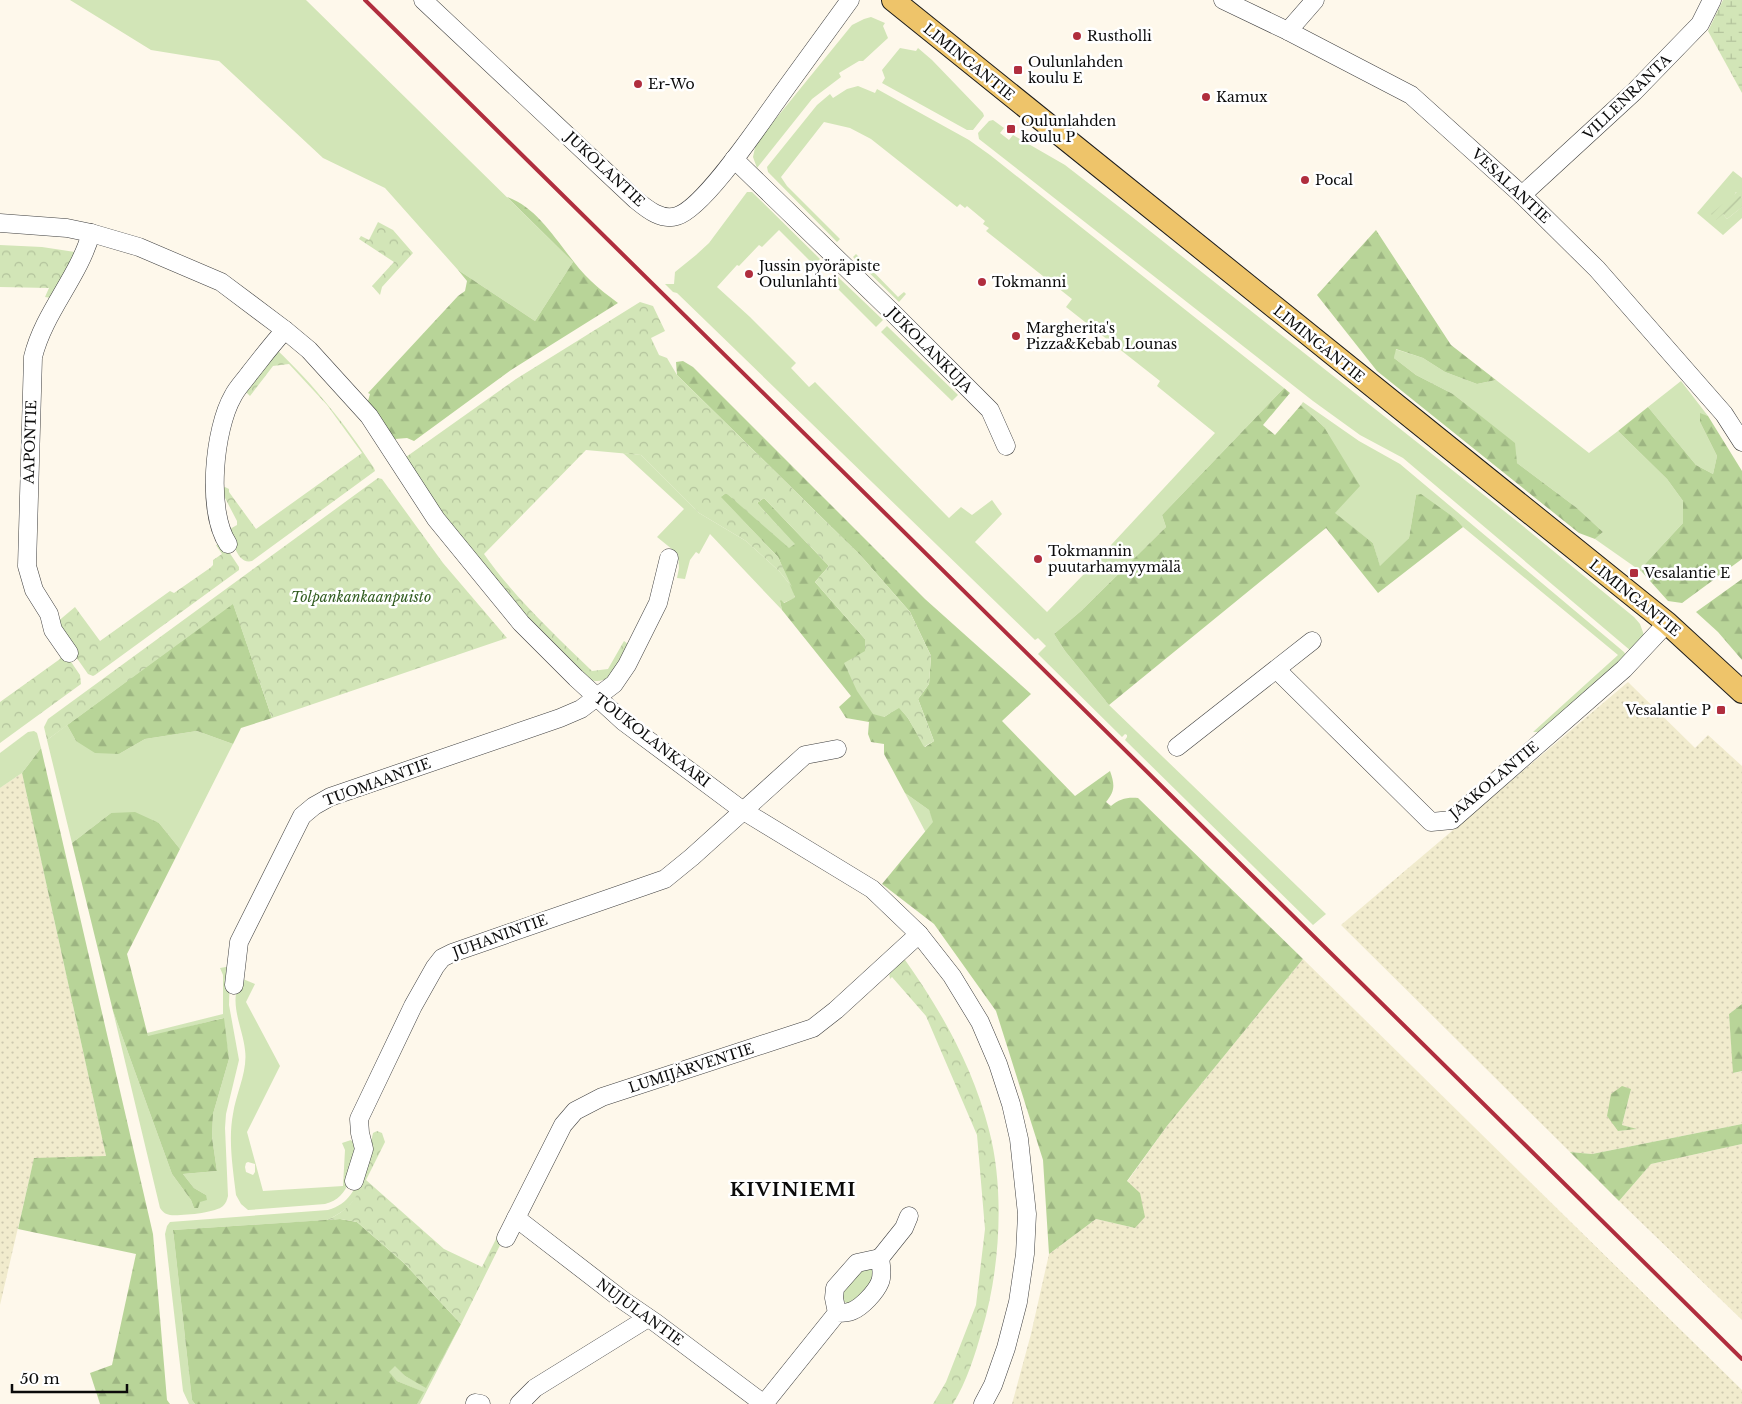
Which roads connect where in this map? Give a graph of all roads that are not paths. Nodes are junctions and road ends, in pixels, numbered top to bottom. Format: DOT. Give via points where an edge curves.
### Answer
graph roads {
  1 [pos="423,0"];
  2 [pos="850,0"];
  3 [pos="893,0"];
  4 [pos="1222,0"];
  5 [pos="1315,0"];
  6 [pos="1712,0"];
  7 [pos="1288,31"];
  8 [pos="734,158"];
  9 [pos="1527,191"];
  10 [pos="0,223"];
  11 [pos="91,233"];
  12 [pos="285,330"];
  13 [pos="1742,442"];
  14 [pos="1006,446"];
  15 [pos="228,544"];
  16 [pos="670,558"];
  17 [pos="1667,623"];
  18 [pos="1312,641"];
  19 [pos="69,653"];
  20 [pos="1277,670"];
  21 [pos="1742,692"];
  22 [pos="597,697"];
  23 [pos="1177,747"];
  24 [pos="838,749"];
  25 [pos="742,810"];
  26 [pos="919,934"];
  27 [pos="234,985"];
  28 [pos="354,1181"];
  29 [pos="908,1216"];
  30 [pos="516,1218"];
  31 [pos="506,1238"];
  32 [pos="880,1258"];
  33 [pos="837,1313"];
  34 [pos="648,1318"];
  35 [pos="519,1404"];
  36 [pos="764,1404"];
  37 [pos="983,1404"];
  1 -- 8 [label="street, JUKOLANTIE" via="650,212 676,217 686,212"];
  2 -- 8 [label="street, JUKOLANTIE"];
  3 -- 17 [label="main road, LIMINGANTIE"];
  4 -- 7 [label="street, VESALANTIE"];
  5 -- 7 [label="street"];
  6 -- 9 [label="street, VILLENRANTA" via="1694,31 1634,92"];
  7 -- 9 [label="street, VESALANTIE" via="1411,95"];
  8 -- 14 [label="street, JUKOLANKUJA" via="990,410"];
  9 -- 13 [label="street, VESALANTIE" via="1724,414"];
  10 -- 11 [label="street, TOUKOLANKAARI"];
  11 -- 12 [label="street, TOUKOLANKAARI" via="139,247 220,282"];
  11 -- 19 [label="street, AAPONTIE" via="86,251 40,335 33,357 27,566 34,590 49,614 52,630"];
  12 -- 15 [label="street" via="234,394 219,437 217,510"];
  12 -- 22 [label="street, TOUKOLANKAARI" via="309,350 369,416 436,519 521,622"];
  16 -- 22 [label="street, TUOMAANTIE" via="658,603 627,665 614,684"];
  17 -- 20 [label="street, JAAKOLANTIE" via="1624,669 1452,820 1431,822"];
  17 -- 21 [label="main road, LIMINGANTIE"];
  18 -- 20 [label="street"];
  20 -- 23 [label="street"];
  22 -- 25 [label="street, TOUKOLANKAARI" via="624,722"];
  22 -- 27 [label="street, TUOMAANTIE" via="581,709 560,718 330,797 314,806 299,820 239,942"];
  24 -- 25 [label="street, JUHANINTIE" via="805,755"];
  25 -- 26 [label="street, TOUKOLANKAARI" via="872,889"];
  25 -- 28 [label="street, JUHANINTIE" via="665,879 442,958 413,1006 359,1119 364,1149"];
  26 -- 30 [label="street, LUMIJÄRVENTIE" via="813,1028 602,1097 575,1111 563,1125"];
  26 -- 37 [label="street, TOUKOLANKAARI" via="952,976 980,1022 1011,1104 1018,1140 1027,1214 1025,1254 1018,1302 1003,1355"];
  29 -- 32 [label="street" via="904,1228"];
  30 -- 31 [label="street, LUMIJÄRVENTIE"];
  30 -- 34 [label="street, NUJULANTIE"];
  32 -- 33 [label="street" via="880,1283 858,1307"];
  32 -- 33 [label="street" via="857,1263 835,1288"];
  33 -- 36 [label="street"];
  34 -- 35 [label="street" via="534,1388"];
  34 -- 36 [label="street, NUJULANTIE"];
}
